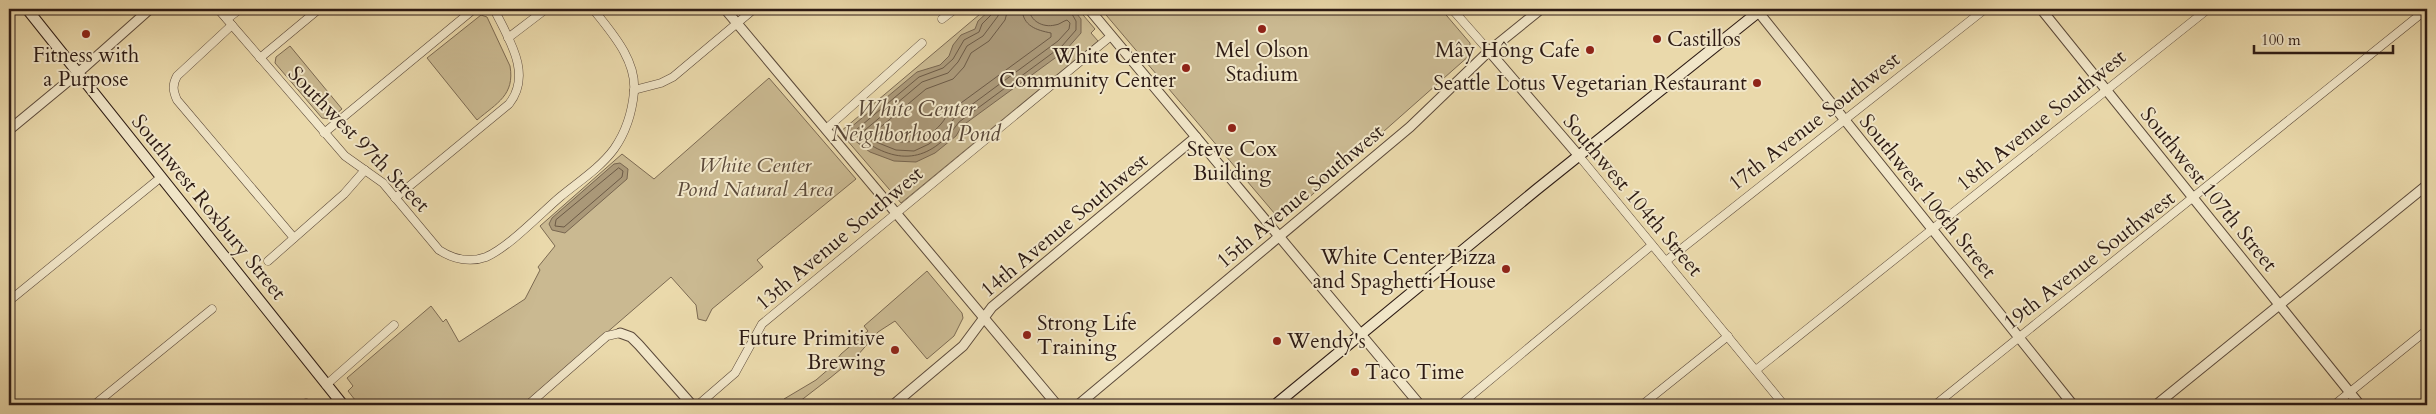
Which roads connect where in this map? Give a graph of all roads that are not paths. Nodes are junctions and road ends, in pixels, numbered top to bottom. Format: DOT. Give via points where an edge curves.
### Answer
graph roads {
  1 [pos="27,9"];
  2 [pos="150,9"];
  3 [pos="218,9"];
  4 [pos="240,9"];
  5 [pos="319,9"];
  6 [pos="474,9"];
  7 [pos="494,9"];
  8 [pos="546,9"];
  9 [pos="593,9"];
  10 [pos="725,9"];
  11 [pos="754,9"];
  12 [pos="955,9"];
  13 [pos="1089,9"];
  14 [pos="1452,9"];
  15 [pos="1541,9"];
  16 [pos="1985,9"];
  17 [pos="2041,9"];
  18 [pos="2208,9"];
  19 [pos="2427,9"];
  20 [pos="1759,10"];
  21 [pos="942,18"];
  22 [pos="230,22"];
  23 [pos="738,23"];
  24 [pos="1112,36"];
  25 [pos="508,38"];
  26 [pos="922,43"];
  27 [pos="1489,51"];
  28 [pos="260,58"];
  29 [pos="78,73"];
  30 [pos="634,90"];
  31 [pos="2107,90"];
  32 [pos="1844,119"];
  33 [pos="826,129"];
  34 [pos="9,130"];
  35 [pos="324,133"];
  36 [pos="1196,137"];
  37 [pos="1579,156"];
  38 [pos="365,170"];
  39 [pos="160,178"];
  40 [pos="2427,185"];
  41 [pos="395,198"];
  42 [pos="2194,198"];
  43 [pos="898,213"];
  44 [pos="1932,229"];
  45 [pos="1280,237"];
  46 [pos="294,238"];
  47 [pos="1652,245"];
  48 [pos="268,261"];
  49 [pos="1666,262"];
  50 [pos="9,301"];
  51 [pos="2279,304"];
  52 [pos="212,309"];
  53 [pos="985,318"];
  54 [pos="394,325"];
  55 [pos="2427,330"];
  56 [pos="620,333"];
  57 [pos="1361,333"];
  58 [pos="1728,336"];
  59 [pos="2019,337"];
  60 [pos="1756,370"];
  61 [pos="326,385"];
  62 [pos="2350,392"];
  63 [pos="94,405"];
  64 [pos="343,405"];
  65 [pos="528,405"];
  66 [pos="692,405"];
  67 [pos="698,405"];
  68 [pos="893,405"];
  69 [pos="1057,405"];
  70 [pos="1078,405"];
  71 [pos="1275,405"];
  72 [pos="1420,405"];
  73 [pos="1460,405"];
  74 [pos="1642,405"];
  75 [pos="1784,405"];
  76 [pos="1935,405"];
  77 [pos="2073,405"];
  78 [pos="2156,405"];
  79 [pos="2334,405"];
  80 [pos="2360,405"];
  1 -- 29 [label="main road, Southwest Roxbury Street"];
  2 -- 29 [label="street"];
  3 -- 22 [label="street, Southwest 97th Street"];
  4 -- 22 [label="street"];
  5 -- 28 [label="street"];
  6 -- 35 [label="street"];
  7 -- 25 [label="street"];
  8 -- 25 [label="street"];
  9 -- 30 [label="street" via="616,37 625,54"];
  10 -- 23 [label="street"];
  11 -- 23 [label="street"];
  12 -- 21 [label="street"];
  13 -- 24 [label="street"];
  14 -- 27 [label="street, Southwest 104th Street"];
  15 -- 27 [label="street, 15th Avenue Southwest"];
  16 -- 32 [label="street, 17th Avenue Southwest"];
  17 -- 31 [label="street, Southwest 107th Street"];
  18 -- 31 [label="street, 18th Avenue Southwest"];
  19 -- 42 [label="street, 19th Avenue Southwest"];
  20 -- 32 [label="street, Southwest 106th Street"];
  20 -- 37 [label="main road"];
  22 -- 28 [label="street, Southwest 97th Street"];
  22 -- 46 [label="street" via="177,76 173,84 177,100"];
  23 -- 30 [label="street" via="673,77"];
  23 -- 33 [label="street"];
  24 -- 36 [label="street"];
  24 -- 43 [label="street, 13th Avenue Southwest"];
  25 -- 41 [label="street" via="520,75 516,96"];
  26 -- 33 [label="street"];
  27 -- 37 [label="street, Southwest 104th Street"];
  27 -- 45 [label="street, 15th Avenue Southwest" via="1410,127"];
  28 -- 35 [label="street, Southwest 97th Street"];
  29 -- 34 [label="street"];
  29 -- 39 [label="main road, Southwest Roxbury Street"];
  30 -- 41 [label="street, Southwest 97th Street" via="626,129 606,157 492,253 477,259 447,256"];
  31 -- 42 [label="street, Southwest 107th Street"];
  31 -- 44 [label="street, 18th Avenue Southwest"];
  32 -- 44 [label="street, Southwest 106th Street"];
  32 -- 49 [label="street, 17th Avenue Southwest"];
  33 -- 43 [label="street"];
  35 -- 38 [label="street, Southwest 97th Street" via="345,156"];
  36 -- 45 [label="street"];
  36 -- 53 [label="street, 14th Avenue Southwest" via="992,307"];
  37 -- 47 [label="street, Southwest 104th Street"];
  37 -- 57 [label="main road"];
  38 -- 41 [label="street, Southwest 97th Street" via="383,183"];
  38 -- 46 [label="street" via="344,194"];
  39 -- 50 [label="street"];
  39 -- 61 [label="main road, Southwest Roxbury Street"];
  40 -- 51 [label="street"];
  42 -- 51 [label="street, Southwest 107th Street"];
  42 -- 59 [label="street, 19th Avenue Southwest"];
  43 -- 53 [label="street"];
  43 -- 67 [label="street, 13th Avenue Southwest" via="762,324 735,372"];
  44 -- 59 [label="street, Southwest 106th Street"];
  44 -- 60 [label="street, 18th Avenue Southwest"];
  45 -- 57 [label="street"];
  45 -- 70 [label="street, 15th Avenue Southwest"];
  46 -- 48 [label="street"];
  47 -- 49 [label="street, Southwest 104th Street"];
  47 -- 73 [label="street"];
  49 -- 58 [label="street, Southwest 104th Street"];
  51 -- 62 [label="street, Southwest 107th Street"];
  51 -- 78 [label="street"];
  52 -- 63 [label="street"];
  53 -- 68 [label="street, 14th Avenue Southwest" via="963,346"];
  53 -- 69 [label="street"];
  54 -- 61 [label="street"];
  55 -- 62 [label="street"];
  56 -- 65 [label="street" via="607,336"];
  56 -- 66 [label="street" via="631,337"];
  57 -- 71 [label="main road"];
  57 -- 72 [label="street"];
  58 -- 60 [label="street, Southwest 104th Street"];
  58 -- 74 [label="street"];
  59 -- 76 [label="street, 19th Avenue Southwest"];
  59 -- 77 [label="street, Southwest 106th Street"];
  60 -- 75 [label="street, Southwest 104th Street"];
  61 -- 64 [label="main road, Southwest Roxbury Street"];
  62 -- 79 [label="street"];
  62 -- 80 [label="street, Southwest 107th Street"];
}
